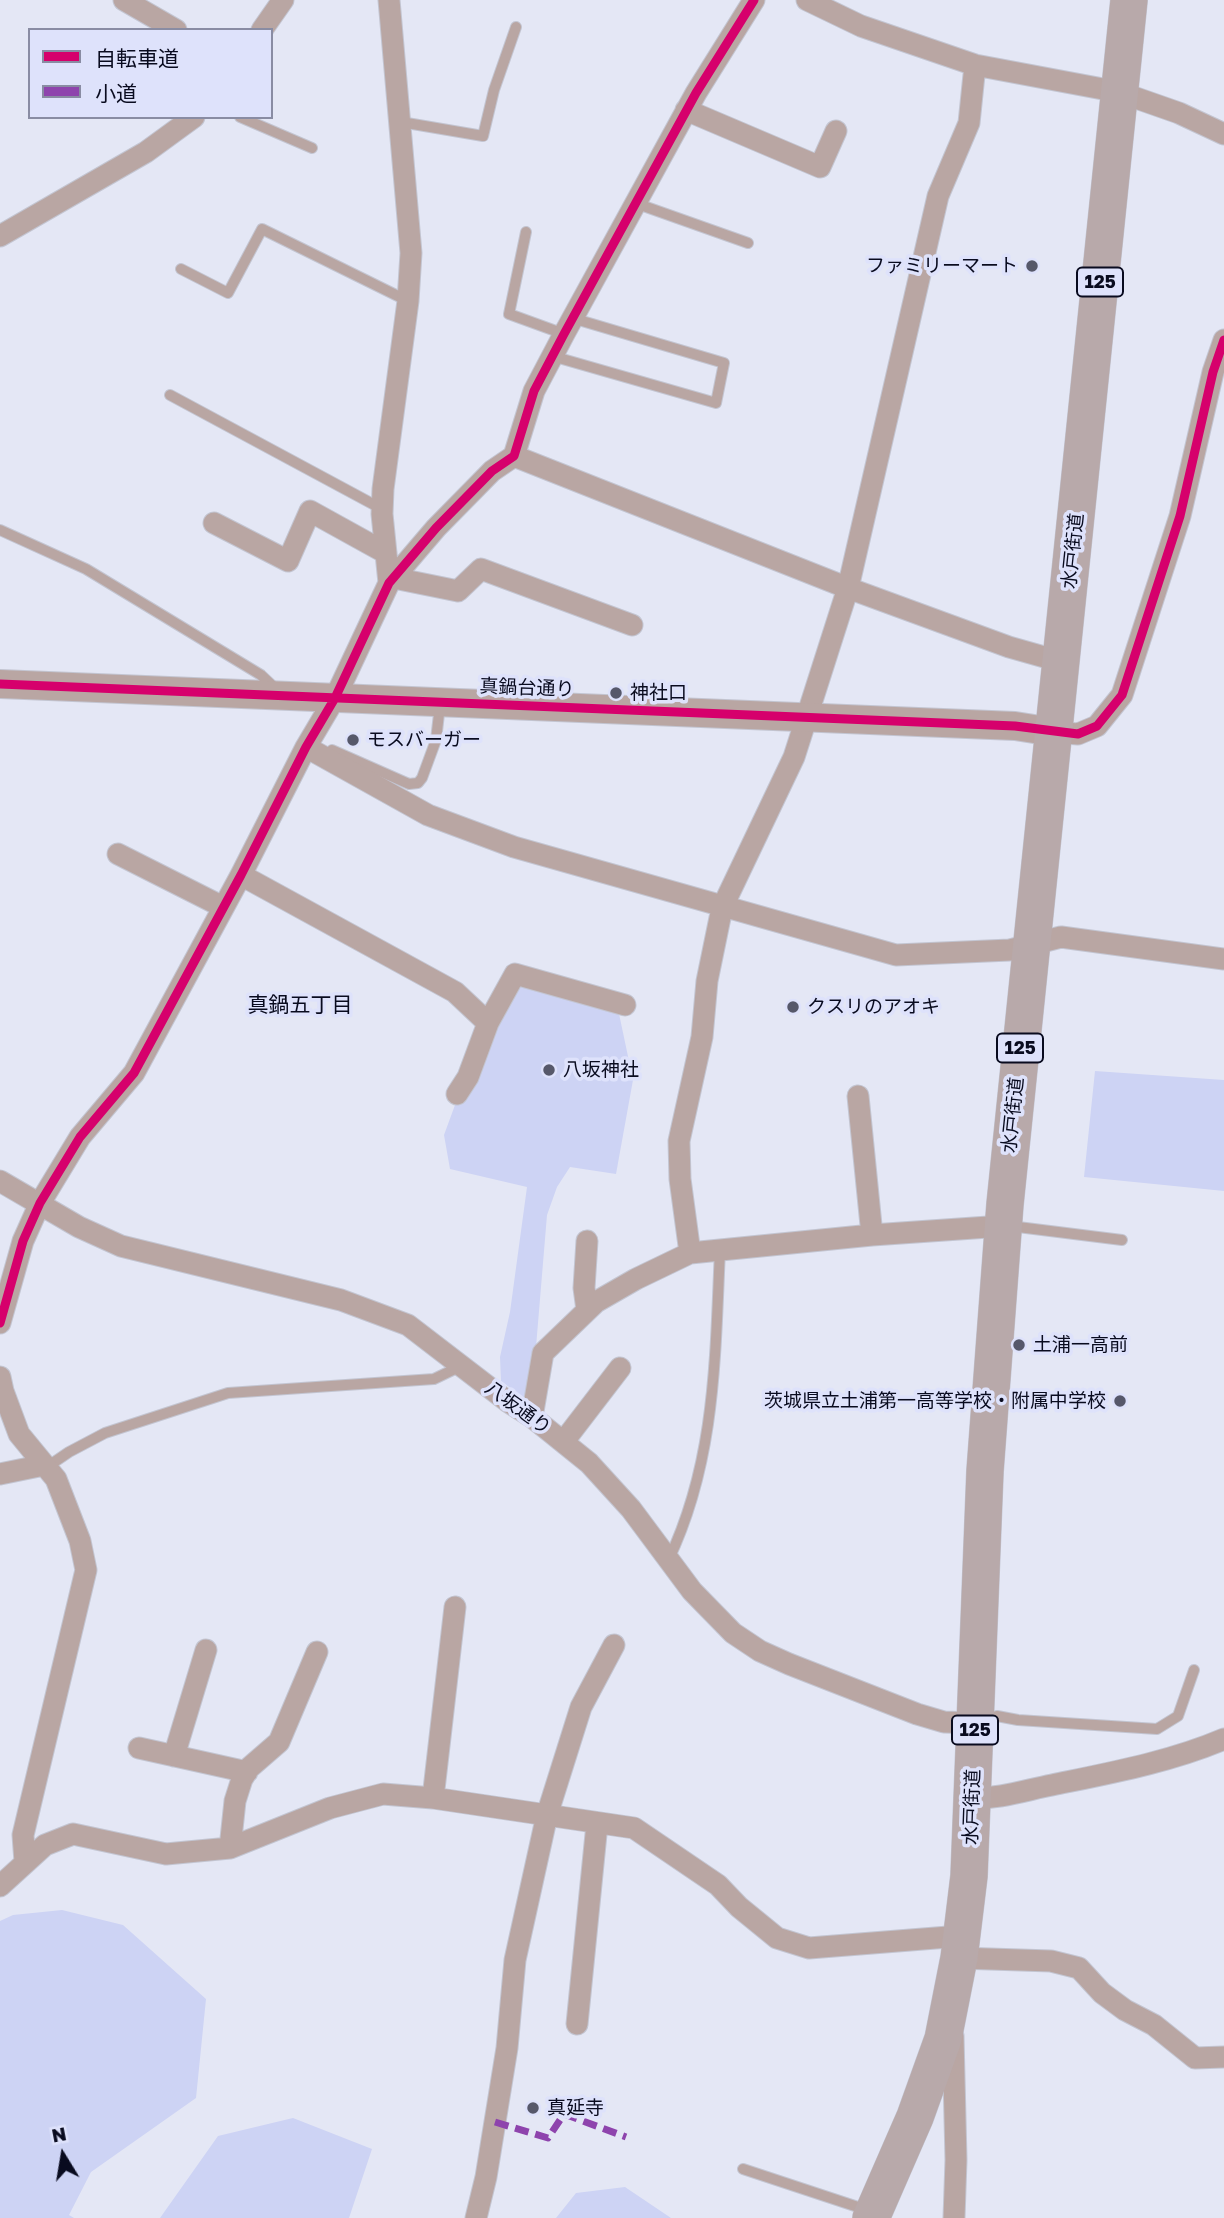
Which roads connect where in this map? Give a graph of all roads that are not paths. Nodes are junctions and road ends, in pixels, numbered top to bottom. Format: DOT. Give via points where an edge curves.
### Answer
graph roads {
  1 [pos="124,0"];
  2 [pos="283,0"];
  3 [pos="389,0"];
  4 [pos="754,0"];
  5 [pos="807,0"];
  6 [pos="1129,0"];
  7 [pos="516,27"];
  8 [pos="173,28"];
  9 [pos="263,28"];
  10 [pos="975,65"];
  11 [pos="1119,92"];
  12 [pos="687,110"];
  13 [pos="191,119"];
  14 [pos="245,119"];
  15 [pos="401,122"];
  16 [pos="836,131"];
  17 [pos="1224,134"];
  18 [pos="312,148"];
  19 [pos="635,203"];
  20 [pos="526,232"];
  21 [pos="0,236"];
  22 [pos="748,243"];
  23 [pos="181,269"];
  24 [pos="408,301"];
  25 [pos="568,326"];
  26 [pos="1224,340"];
  27 [pos="552,356"];
  28 [pos="170,395"];
  29 [pos="514,456"];
  30 [pos="382,509"];
  31 [pos="214,523"];
  32 [pos="0,530"];
  33 [pos="386,553"];
  34 [pos="392,580"];
  35 [pos="848,588"];
  36 [pos="632,625"];
  37 [pos="1062,662"];
  38 [pos="0,684"];
  39 [pos="282,695"];
  40 [pos="335,698"];
  41 [pos="440,702"];
  42 [pos="804,718"];
  43 [pos="1053,732"];
  44 [pos="309,742"];
  45 [pos="118,854"];
  46 [pos="241,875"];
  47 [pos="223,907"];
  48 [pos="722,908"];
  49 [pos="1030,943"];
  50 [pos="1224,959"];
  51 [pos="625,1004"];
  52 [pos="488,1023"];
  53 [pos="457,1094"];
  54 [pos="858,1096"];
  55 [pos="0,1181"];
  56 [pos="40,1203"];
  57 [pos="1003,1226"];
  58 [pos="872,1234"];
  59 [pos="1122,1240"];
  60 [pos="587,1241"];
  61 [pos="720,1250"];
  62 [pos="690,1253"];
  63 [pos="587,1310"];
  64 [pos="0,1324"];
  65 [pos="461,1366"];
  66 [pos="620,1368"];
  67 [pos="0,1377"];
  68 [pos="532,1417"];
  69 [pos="564,1441"];
  70 [pos="46,1466"];
  71 [pos="0,1474"];
  72 [pos="668,1561"];
  73 [pos="455,1607"];
  74 [pos="614,1645"];
  75 [pos="206,1650"];
  76 [pos="317,1652"];
  77 [pos="1194,1670"];
  78 [pos="975,1723"];
  79 [pos="1224,1739"];
  80 [pos="139,1748"];
  81 [pos="174,1756"];
  82 [pos="247,1772"];
  83 [pos="433,1798"];
  84 [pos="972,1798"];
  85 [pos="547,1815"];
  86 [pos="597,1824"];
  87 [pos="230,1848"];
  88 [pos="25,1862"];
  89 [pos="0,1886"];
  90 [pos="960,1947"];
  91 [pos="951,1999"];
  92 [pos="577,2024"];
  93 [pos="1224,2057"];
  94 [pos="743,2169"];
  95 [pos="872,2215"];
  96 [pos="476,2218"];
  97 [pos="954,2218"];
  1 -- 8 [label="street"];
  2 -- 9 [label="street"];
  3 -- 15 [label="street"];
  4 -- 12 [label="street"];
  5 -- 10 [label="street" via="861,26"];
  6 -- 11 [label="highway, 水戸街道 / 125"];
  7 -- 15 [label="lane" via="483,136"];
  10 -- 11 [label="street"];
  10 -- 35 [label="street" via="969,123 937,196"];
  11 -- 17 [label="street"];
  11 -- 37 [label="highway, 水戸街道 / 125"];
  12 -- 16 [label="street" via="820,167"];
  12 -- 19 [label="street"];
  13 -- 21 [label="street" via="146,152"];
  14 -- 18 [label="lane"];
  15 -- 24 [label="street" via="411,253"];
  19 -- 22 [label="lane"];
  19 -- 25 [label="street"];
  20 -- 25 [label="lane" via="509,314"];
  23 -- 24 [label="lane" via="228,293 262,229"];
  24 -- 30 [label="street"];
  25 -- 27 [label="street"];
  25 -- 27 [label="lane" via="723,363 716,403"];
  26 -- 43 [label="street" via="1180,516 1122,695 1097,726 1078,734"];
  27 -- 29 [label="street" via="534,391"];
  28 -- 30 [label="lane"];
  29 -- 34 [label="street" via="492,471"];
  29 -- 35 [label="street"];
  30 -- 33 [label="street"];
  31 -- 33 [label="street" via="288,561 310,511"];
  32 -- 39 [label="lane" via="86,569 261,675"];
  33 -- 34 [label="street"];
  34 -- 36 [label="street" via="458,591 481,569"];
  34 -- 40 [label="street"];
  35 -- 37 [label="street"];
  35 -- 42 [label="street"];
  37 -- 43 [label="highway, 水戸街道 / 125"];
  38 -- 39 [label="street, 真鍋台通り"];
  39 -- 40 [label="street, 真鍋台通り"];
  40 -- 41 [label="street, 真鍋台通り"];
  40 -- 44 [label="street"];
  41 -- 42 [label="street, 真鍋台通り"];
  41 -- 44 [label="lane" via="436,740 418,783 409,784"];
  42 -- 43 [label="street, 真鍋台通り" via="1015,726"];
  42 -- 48 [label="street" via="793,757"];
  43 -- 49 [label="highway, 水戸街道 / 125"];
  44 -- 46 [label="street"];
  44 -- 48 [label="street" via="428,815 514,848"];
  45 -- 47 [label="street"];
  46 -- 47 [label="street"];
  46 -- 52 [label="street" via="455,992"];
  47 -- 56 [label="street" via="134,1073 80,1137"];
  48 -- 49 [label="street" via="897,955 1010,950"];
  48 -- 62 [label="street" via="707,981 702,1037 679,1141"];
  49 -- 50 [label="street" via="1061,937"];
  49 -- 57 [label="highway, 水戸街道 / 125"];
  51 -- 52 [label="street" via="516,974"];
  52 -- 53 [label="street"];
  54 -- 58 [label="street"];
  55 -- 56 [label="street, 八坂通り"];
  56 -- 64 [label="street" via="23,1241"];
  56 -- 65 [label="street, 八坂通り" via="121,1246 381,1314 417,1331"];
  57 -- 58 [label="street"];
  57 -- 59 [label="lane"];
  57 -- 78 [label="highway, 水戸街道 / 125" via="985,1471"];
  58 -- 61 [label="street"];
  60 -- 63 [label="street"];
  61 -- 62 [label="street"];
  61 -- 72 [label="lane" via="708,1429 691,1506"];
  62 -- 63 [label="street"];
  63 -- 68 [label="street" via="543,1353"];
  65 -- 68 [label="street, 八坂通り"];
  65 -- 70 [label="lane" via="434,1379 229,1393 105,1433"];
  66 -- 69 [label="street"];
  67 -- 70 [label="street" via="19,1434"];
  68 -- 69 [label="street, 八坂通り"];
  69 -- 72 [label="street, 八坂通り" via="631,1509"];
  70 -- 71 [label="street"];
  70 -- 88 [label="street" via="56,1479 80,1541 86,1570 23,1835"];
  72 -- 78 [label="street, 八坂通り" via="724,1624 760,1651 917,1713 944,1722"];
  73 -- 83 [label="street"];
  74 -- 85 [label="street" via="581,1707"];
  75 -- 81 [label="street"];
  76 -- 82 [label="street" via="279,1742"];
  77 -- 78 [label="lane" via="1178,1716 1157,1729 997,1716"];
  78 -- 84 [label="highway, 水戸街道 / 125"];
  79 -- 84 [label="street" via="1180,1755"];
  80 -- 81 [label="street"];
  81 -- 82 [label="street"];
  82 -- 87 [label="street" via="235,1801"];
  83 -- 85 [label="street"];
  83 -- 87 [label="street" via="383,1794 330,1808"];
  84 -- 90 [label="highway, 水戸街道 / 125"];
  85 -- 86 [label="street"];
  85 -- 96 [label="street" via="515,1960 507,2049"];
  86 -- 90 [label="street" via="634,1828 718,1885 777,1938 809,1948"];
  86 -- 92 [label="street"];
  87 -- 88 [label="street" via="166,1854 73,1834 45,1845"];
  88 -- 89 [label="street"];
  90 -- 91 [label="highway, 水戸街道 / 125"];
  90 -- 93 [label="street" via="1079,1968 1102,1993 1154,2025 1195,2058"];
  91 -- 95 [label="highway, 水戸街道 / 125" via="933,2071"];
  91 -- 97 [label="street"];
  94 -- 95 [label="lane"];
}
